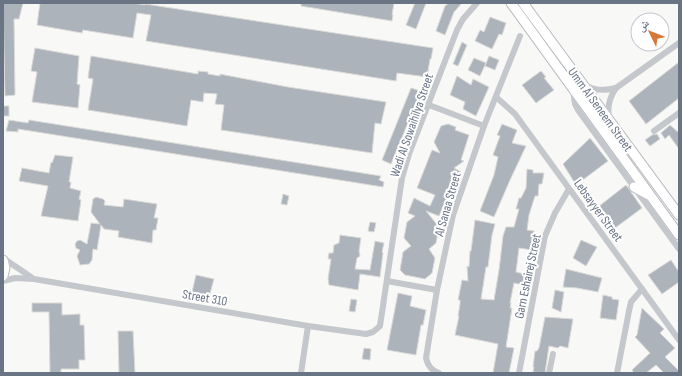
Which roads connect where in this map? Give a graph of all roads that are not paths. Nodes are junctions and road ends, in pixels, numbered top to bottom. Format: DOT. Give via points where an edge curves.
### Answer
graph roads {
  1 [pos="477,3"];
  2 [pos="511,3"];
  3 [pos="523,3"];
  4 [pos="520,36"];
  5 [pos="679,43"];
  6 [pos="583,84"];
  7 [pos="616,88"];
  8 [pos="573,89"];
  9 [pos="496,97"];
  10 [pos="429,105"];
  11 [pos="679,113"];
  12 [pos="609,118"];
  13 [pos="484,126"];
  14 [pos="654,131"];
  15 [pos="634,187"];
  16 [pos="569,188"];
  17 [pos="651,196"];
  18 [pos="679,215"];
  19 [pos="679,235"];
  20 [pos="679,249"];
  21 [pos="3,259"];
  22 [pos="3,276"];
  23 [pos="34,279"];
  24 [pos="3,281"];
  25 [pos="387,281"];
  26 [pos="642,289"];
  27 [pos="437,290"];
  28 [pos="308,326"];
  29 [pos="374,332"];
  30 [pos="679,340"];
  31 [pos="553,354"];
  32 [pos="301,373"];
  33 [pos="439,373"];
  34 [pos="519,373"];
  35 [pos="549,373"];
  36 [pos="618,373"];
  1 -- 10 [label="street, Wadi Al Sowaihilya Street" via="457,30"];
  2 -- 8 [label="main road, Umm Al Seneem Street"];
  3 -- 6 [label="main road, Umm Al Seneem Street"];
  4 -- 9 [label="street, Al Sanaa Street"];
  5 -- 7 [label="street"];
  6 -- 7 [label="street" via="599,91"];
  6 -- 12 [label="main road, Umm Al Seneem Street"];
  7 -- 12 [label="street" via="609,103"];
  8 -- 15 [label="street, Umm Al Seneem Street" via="578,110"];
  8 -- 17 [label="main road, Umm Al Seneem Street"];
  9 -- 13 [label="street, Al Sanaa Street"];
  9 -- 16 [label="street, Lebsayyer Street" via="515,114"];
  10 -- 13 [label="street"];
  10 -- 25 [label="street, Wadi Al Sowaihilya Street" via="402,178"];
  11 -- 14 [label="street"];
  12 -- 18 [label="main road, Umm Al Seneem Street"];
  13 -- 27 [label="street, Al Sanaa Street" via="453,215"];
  15 -- 17 [label="main road"];
  15 -- 20 [label="street, Umm Al Seneem Street"];
  16 -- 26 [label="street, Lebsayyer Street"];
  16 -- 34 [label="street, Garn Eshairej Street" via="545,236"];
  17 -- 19 [label="main road, Umm Al Seneem Street"];
  21 -- 22 [label="main road"];
  21 -- 23 [label="street, Street 310"];
  23 -- 24 [label="street, Street 310" via="15,278"];
  23 -- 28 [label="street, Street 310"];
  25 -- 27 [label="street"];
  25 -- 29 [label="street, Wadi Al Sowaihilya Street" via="380,326"];
  26 -- 30 [label="street, Lebsayyer Street"];
  26 -- 36 [label="street" via="631,302"];
  27 -- 33 [label="street, Al Sanaa Street" via="426,358 428,365"];
  28 -- 29 [label="street, Street 310" via="366,334"];
  28 -- 32 [label="street"];
  31 -- 35 [label="street"];
}
